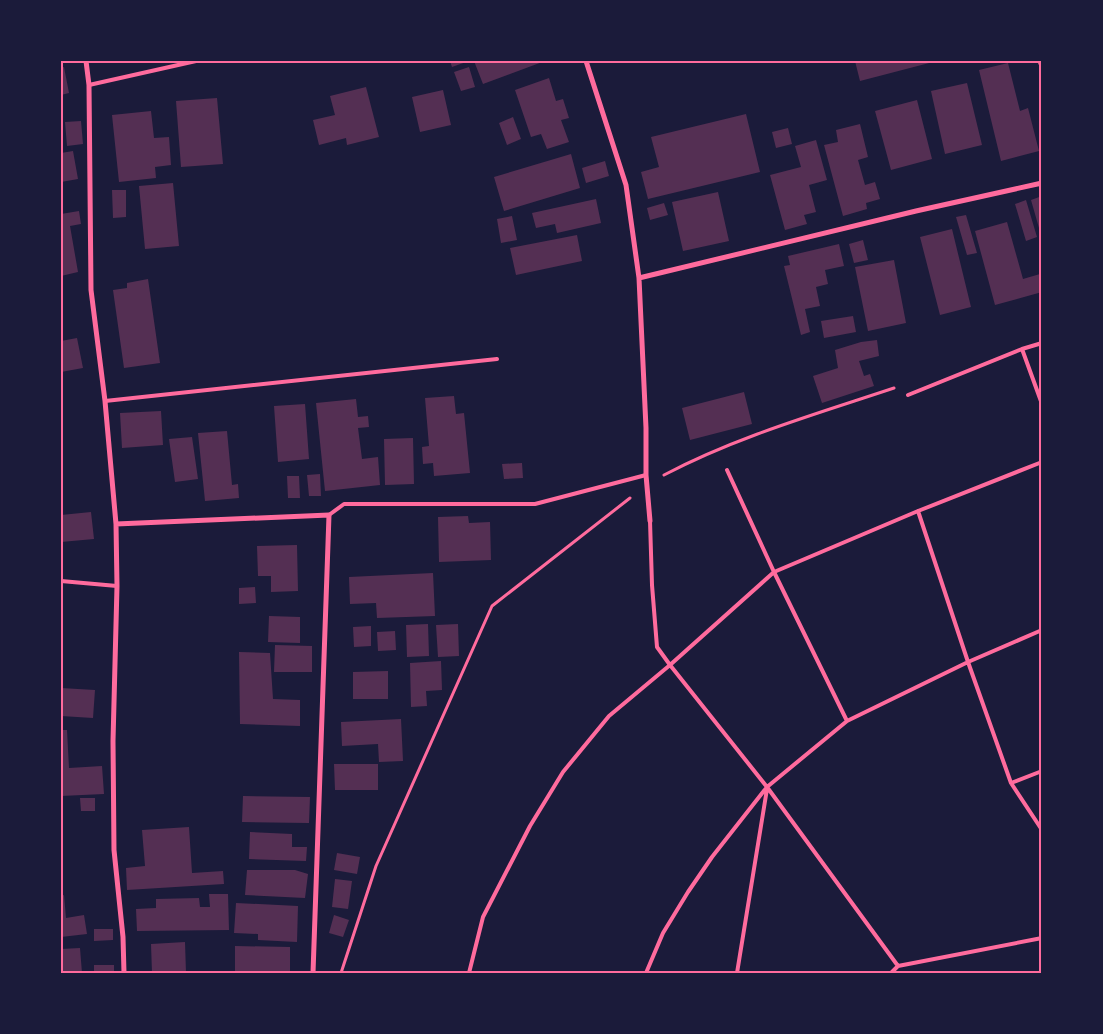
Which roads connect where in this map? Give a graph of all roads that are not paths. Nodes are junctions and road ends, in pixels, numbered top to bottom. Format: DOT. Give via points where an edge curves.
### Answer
graph roads {
  1 [pos="86,61"];
  2 [pos="196,61"];
  3 [pos="586,61"];
  4 [pos="1040,61"];
  5 [pos="1042,66"];
  6 [pos="90,85"];
  7 [pos="1042,183"];
  8 [pos="639,278"];
  9 [pos="1042,342"];
  10 [pos="1022,350"];
  11 [pos="497,359"];
  12 [pos="908,395"];
  13 [pos="104,401"];
  14 [pos="1042,404"];
  15 [pos="1042,462"];
  16 [pos="727,470"];
  17 [pos="646,475"];
  18 [pos="918,511"];
  19 [pos="329,516"];
  20 [pos="650,522"];
  21 [pos="116,524"];
  22 [pos="774,572"];
  23 [pos="61,581"];
  24 [pos="116,586"];
  25 [pos="1042,630"];
  26 [pos="968,662"];
  27 [pos="670,665"];
  28 [pos="846,721"];
  29 [pos="1042,770"];
  30 [pos="1011,783"];
  31 [pos="767,787"];
  32 [pos="1042,830"];
  33 [pos="1042,938"];
  34 [pos="898,966"];
  35 [pos="124,973"];
  36 [pos="312,973"];
  37 [pos="470,973"];
  38 [pos="646,973"];
  39 [pos="737,973"];
  40 [pos="891,973"];
  1 -- 6 [label="street"];
  2 -- 6 [label="lane"];
  3 -- 8 [label="street" via="626,186"];
  4 -- 5 [label="street"];
  6 -- 13 [label="street" via="91,290"];
  7 -- 8 [label="street"];
  8 -- 17 [label="street"];
  9 -- 10 [label="lane"];
  10 -- 12 [label="lane"];
  10 -- 14 [label="lane"];
  11 -- 13 [label="lane"];
  13 -- 21 [label="street"];
  15 -- 18 [label="lane"];
  16 -- 22 [label="lane"];
  17 -- 19 [label="lane" via="535,504 344,504"];
  17 -- 20 [label="street"];
  18 -- 22 [label="lane"];
  18 -- 26 [label="lane"];
  19 -- 21 [label="street"];
  19 -- 36 [label="street"];
  20 -- 27 [label="lane" via="657,647"];
  21 -- 24 [label="street"];
  22 -- 27 [label="lane"];
  22 -- 28 [label="lane"];
  23 -- 24 [label="lane"];
  24 -- 35 [label="street" via="114,850"];
  25 -- 26 [label="lane"];
  26 -- 28 [label="lane"];
  26 -- 30 [label="lane"];
  27 -- 31 [label="lane"];
  27 -- 37 [label="lane" via="609,716 563,772 530,826 483,917"];
  28 -- 31 [label="lane"];
  29 -- 30 [label="lane"];
  30 -- 32 [label="lane"];
  31 -- 34 [label="lane"];
  31 -- 38 [label="lane" via="688,892 663,933"];
  31 -- 39 [label="lane"];
  33 -- 34 [label="lane"];
  34 -- 40 [label="lane"];
}
